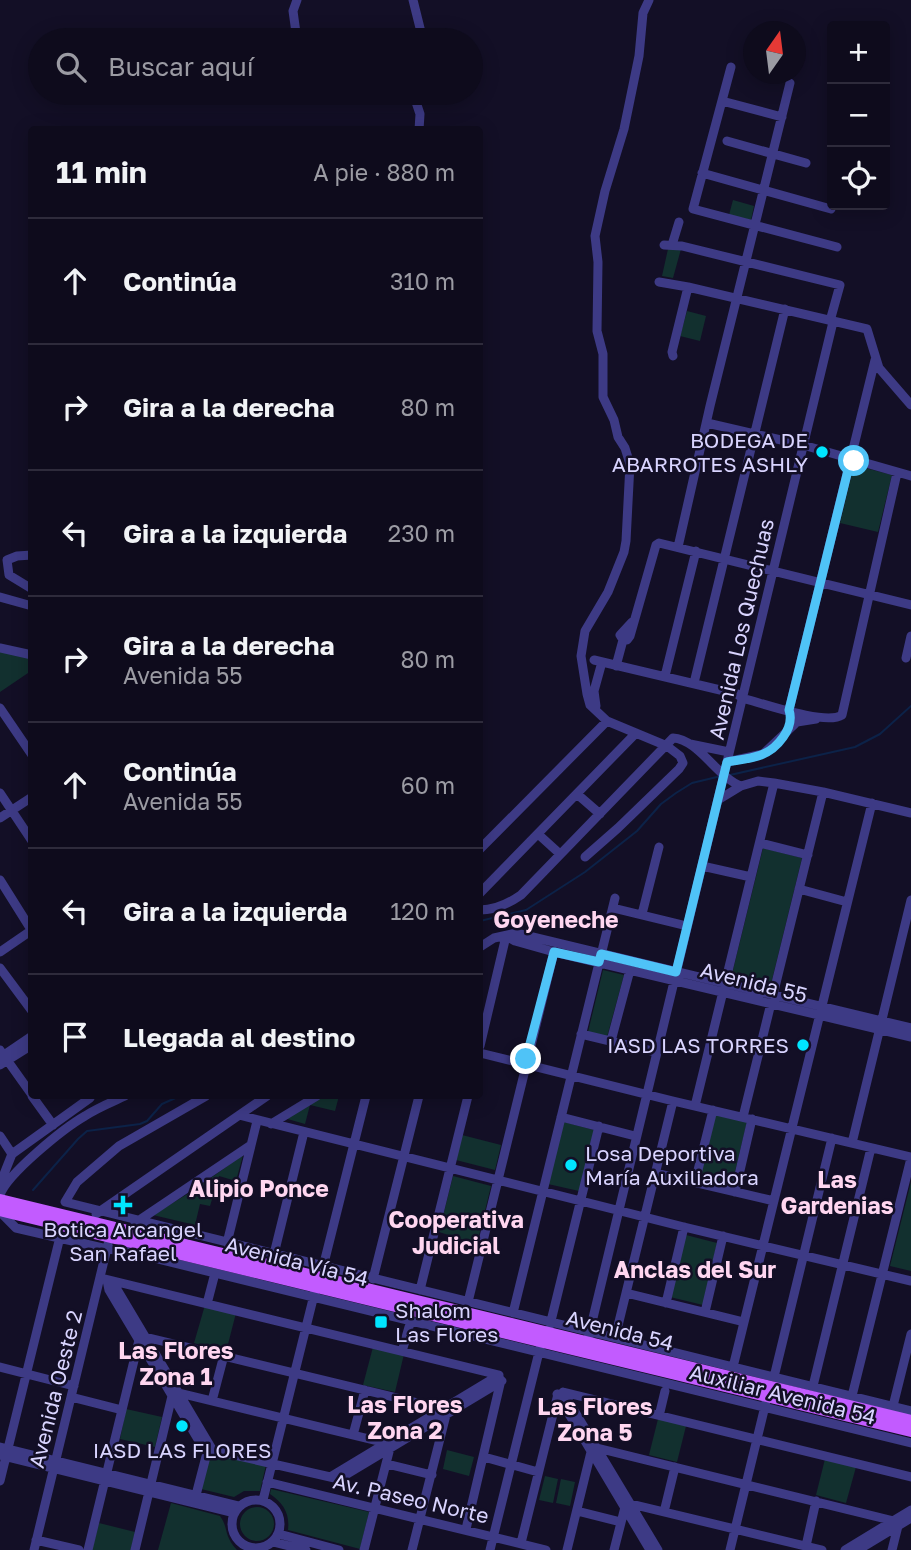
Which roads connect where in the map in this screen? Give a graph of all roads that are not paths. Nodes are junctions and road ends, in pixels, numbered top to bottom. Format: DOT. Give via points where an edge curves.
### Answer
graph roads {
  1 [pos="297,0"];
  2 [pos="649,0"];
  3 [pos="412,1"];
  4 [pos="295,28"];
  5 [pos="420,28"];
  6 [pos="731,66"];
  7 [pos="790,84"];
  8 [pos="722,101"];
  9 [pos="417,105"];
  10 [pos="782,117"];
  11 [pos="419,126"];
  12 [pos="727,141"];
  13 [pos="773,154"];
  14 [pos="806,163"];
  15 [pos="702,173"];
  16 [pos="763,191"];
  17 [pos="827,208"];
  18 [pos="679,222"];
  19 [pos="754,225"];
  20 [pos="837,247"];
  21 [pos="746,261"];
  22 [pos="659,282"];
  23 [pos="688,287"];
  24 [pos="736,297"];
  25 [pos="785,309"];
  26 [pos="832,321"];
  27 [pos="673,356"];
  28 [pos="875,359"];
  29 [pos="911,405"];
  30 [pos="707,423"];
  31 [pos="754,433"];
  32 [pos="803,445"];
  33 [pos="851,458"];
  34 [pos="897,473"];
  35 [pos="911,476"];
  36 [pos="678,547"];
  37 [pos="696,551"];
  38 [pos="28,555"];
  39 [pos="724,559"];
  40 [pos="4,561"];
  41 [pos="772,572"];
  42 [pos="820,584"];
  43 [pos="28,587"];
  44 [pos="868,596"];
  45 [pos="0,597"];
  46 [pos="28,605"];
  47 [pos="911,605"];
  48 [pos="911,636"];
  49 [pos="0,648"];
  50 [pos="28,654"];
  51 [pos="908,654"];
  52 [pos="616,666"];
  53 [pos="666,676"];
  54 [pos="694,683"];
  55 [pos="741,698"];
  56 [pos="0,708"];
  57 [pos="789,710"];
  58 [pos="597,711"];
  59 [pos="821,718"];
  60 [pos="607,721"];
  61 [pos="789,729"];
  62 [pos="636,733"];
  63 [pos="687,743"];
  64 [pos="667,746"];
  65 [pos="28,749"];
  66 [pos="729,752"];
  67 [pos="727,762"];
  68 [pos="724,775"];
  69 [pos="774,783"];
  70 [pos="741,786"];
  71 [pos="823,792"];
  72 [pos="0,793"];
  73 [pos="578,794"];
  74 [pos="28,800"];
  75 [pos="718,800"];
  76 [pos="872,803"];
  77 [pos="12,810"];
  78 [pos="911,813"];
  79 [pos="600,814"];
  80 [pos="0,818"];
  81 [pos="538,834"];
  82 [pos="28,835"];
  83 [pos="760,843"];
  84 [pos="483,846"];
  85 [pos="659,847"];
  86 [pos="560,854"];
  87 [pos="808,855"];
  88 [pos="585,857"];
  89 [pos="702,866"];
  90 [pos="751,877"];
  91 [pos="0,880"];
  92 [pos="799,889"];
  93 [pos="483,890"];
  94 [pos="911,900"];
  95 [pos="847,902"];
  96 [pos="483,910"];
  97 [pos="642,914"];
  98 [pos="28,925"];
  99 [pos="687,926"];
  100 [pos="28,932"];
  101 [pos="506,936"];
  102 [pos="483,945"];
  103 [pos="0,952"];
  104 [pos="554,952"];
  105 [pos="600,958"];
  106 [pos="0,968"];
  107 [pos="630,970"];
  108 [pos="675,976"];
  109 [pos="724,988"];
  110 [pos="772,1000"];
  111 [pos="28,1006"];
  112 [pos="821,1011"];
  113 [pos="880,1025"];
  114 [pos="911,1028"];
  115 [pos="483,1033"];
  116 [pos="582,1034"];
  117 [pos="911,1037"];
  118 [pos="28,1039"];
  119 [pos="611,1041"];
  120 [pos="28,1047"];
  121 [pos="656,1052"];
  122 [pos="483,1054"];
  123 [pos="2,1058"];
  124 [pos="525,1065"];
  125 [pos="571,1076"];
  126 [pos="28,1090"];
  127 [pos="645,1094"];
  128 [pos="35,1099"];
  129 [pos="89,1099"];
  130 [pos="119,1099"];
  131 [pos="201,1099"];
  132 [pos="263,1099"];
  133 [pos="312,1099"];
  134 [pos="365,1099"];
  135 [pos="418,1099"];
  136 [pos="467,1099"];
  137 [pos="673,1101"];
  138 [pos="695,1106"];
  139 [pos="713,1110"];
  140 [pos="239,1115"];
  141 [pos="561,1117"];
  142 [pos="747,1118"];
  143 [pos="257,1121"];
  144 [pos="271,1124"];
  145 [pos="53,1125"];
  146 [pos="599,1126"];
  147 [pos="792,1129"];
  148 [pos="304,1132"];
  149 [pos="0,1136"];
  150 [pos="635,1136"];
  151 [pos="832,1138"];
  152 [pos="852,1143"];
  153 [pos="354,1144"];
  154 [pos="251,1145"];
  155 [pos="871,1148"];
  156 [pos="12,1154"];
  157 [pos="404,1156"];
  158 [pos="911,1157"];
  159 [pos="450,1167"];
  160 [pos="655,1173"];
  161 [pos="498,1179"];
  162 [pos="695,1182"];
  163 [pos="543,1190"];
  164 [pos="735,1192"];
  165 [pos="1,1194"];
  166 [pos="580,1200"];
  167 [pos="774,1201"];
  168 [pos="617,1210"];
  169 [pos="0,1211"];
  170 [pos="100,1212"];
  171 [pos="644,1217"];
  172 [pos="87,1221"];
  173 [pos="684,1227"];
  174 [pos="110,1235"];
  175 [pos="130,1236"];
  176 [pos="723,1236"];
  177 [pos="60,1237"];
  178 [pos="227,1243"];
  179 [pos="763,1245"];
  180 [pos="107,1249"];
  181 [pos="274,1255"];
  182 [pos="804,1255"];
  183 [pos="843,1264"];
  184 [pos="883,1274"];
  185 [pos="215,1277"];
  186 [pos="104,1279"];
  187 [pos="373,1279"];
  188 [pos="318,1281"];
  189 [pos="911,1281"];
  190 [pos="420,1290"];
  191 [pos="626,1293"];
  192 [pos="208,1300"];
  193 [pos="468,1302"];
  194 [pos="666,1303"];
  195 [pos="705,1312"];
  196 [pos="513,1313"];
  197 [pos="744,1322"];
  198 [pos="409,1327"];
  199 [pos="305,1328"];
  200 [pos="911,1334"];
  201 [pos="544,1337"];
  202 [pos="142,1338"];
  203 [pos="615,1339"];
  204 [pos="586,1342"];
  205 [pos="403,1348"];
  206 [pos="223,1359"];
  207 [pos="0,1367"];
  208 [pos="733,1367"];
  209 [pos="294,1373"];
  210 [pos="27,1374"];
  211 [pos="774,1377"];
  212 [pos="500,1378"];
  213 [pos="74,1386"];
  214 [pos="813,1386"];
  215 [pos="365,1390"];
  216 [pos="665,1391"];
  217 [pos="560,1393"];
  218 [pos="176,1395"];
  219 [pos="852,1396"];
  220 [pos="71,1397"];
  221 [pos="213,1397"];
  222 [pos="766,1402"];
  223 [pos="894,1406"];
  224 [pos="122,1410"];
  225 [pos="911,1410"];
  226 [pos="444,1412"];
  227 [pos="660,1412"];
  228 [pos="282,1418"];
  229 [pos="911,1421"];
  230 [pos="911,1432"];
  231 [pos="353,1435"];
  232 [pos="757,1438"];
  233 [pos="911,1443"];
  234 [pos="388,1445"];
  235 [pos="210,1449"];
  236 [pos="594,1450"];
  237 [pos="3,1452"];
  238 [pos="484,1457"];
  239 [pos="272,1463"];
  240 [pos="55,1464"];
  241 [pos="387,1464"];
  242 [pos="511,1465"];
  243 [pos="675,1467"];
  244 [pos="538,1472"];
  245 [pos="432,1475"];
  246 [pos="105,1477"];
  247 [pos="911,1477"];
  248 [pos="0,1481"];
  249 [pos="267,1482"];
  250 [pos="746,1484"];
  251 [pos="150,1488"];
  252 [pos="196,1495"];
  253 [pos="262,1500"];
  254 [pos="816,1501"];
  255 [pos="628,1505"];
  256 [pos="374,1507"];
  257 [pos="237,1509"];
  258 [pos="911,1510"];
  259 [pos="577,1511"];
  260 [pos="664,1512"];
  261 [pos="911,1518"];
  262 [pos="420,1519"];
  263 [pos="621,1522"];
  264 [pos="896,1523"];
  265 [pos="466,1529"];
  266 [pos="735,1529"];
  267 [pos="494,1536"];
  268 [pos="276,1538"];
  269 [pos="36,1540"];
  270 [pos="522,1543"];
  271 [pos="806,1546"];
  272 [pos="250,1549"];
  273 [pos="34,1550"];
  274 [pos="79,1550"];
  275 [pos="88,1550"];
  276 [pos="135,1550"];
  277 [pos="306,1550"];
  278 [pos="339,1550"];
  279 [pos="364,1550"];
  280 [pos="412,1550"];
  281 [pos="491,1550"];
  282 [pos="546,1550"];
  283 [pos="567,1550"];
  284 [pos="614,1550"];
  285 [pos="650,1550"];
  286 [pos="658,1550"];
  287 [pos="730,1550"];
  288 [pos="822,1550"];
  289 [pos="845,1550"];
  290 [pos="858,1550"];
  291 [pos="892,1550"];
  1 -- 4 [label="street"];
  2 -- 58 [label="street" via="624,129 595,236 603,397 630,471 624,552 582,644 587,694"];
  3 -- 5 [label="street"];
  6 -- 8 [label="street"];
  7 -- 10 [label="street"];
  8 -- 10 [label="street"];
  8 -- 15 [label="street"];
  9 -- 11 [label="street"];
  10 -- 13 [label="street"];
  12 -- 13 [label="street"];
  13 -- 14 [label="street"];
  13 -- 16 [label="street"];
  15 -- 16 [label="street"];
  15 -- 19 [label="street" via="693,209"];
  16 -- 17 [label="street"];
  16 -- 19 [label="street"];
  18 -- 21 [label="street" via="668,245"];
  19 -- 20 [label="street"];
  19 -- 21 [label="street"];
  21 -- 24 [label="street"];
  21 -- 26 [label="street, Avenida Los Quechuas" via="840,285"];
  22 -- 23 [label="street"];
  23 -- 24 [label="street"];
  23 -- 27 [label="street"];
  24 -- 25 [label="street"];
  24 -- 30 [label="street"];
  25 -- 26 [label="street"];
  25 -- 31 [label="street"];
  26 -- 28 [label="street" via="867,329"];
  26 -- 32 [label="street, Avenida Los Quechuas"];
  28 -- 29 [label="street"];
  28 -- 33 [label="street"];
  30 -- 31 [label="street"];
  30 -- 36 [label="street"];
  31 -- 32 [label="street"];
  31 -- 39 [label="street"];
  32 -- 33 [label="street"];
  32 -- 41 [label="street, Avenida Los Quechuas"];
  33 -- 34 [label="street"];
  33 -- 42 [label="street"];
  34 -- 35 [label="street"];
  34 -- 44 [label="street"];
  36 -- 37 [label="street"];
  36 -- 52 [label="street" via="656,545 636,618 621,633"];
  37 -- 39 [label="street"];
  37 -- 53 [label="street"];
  38 -- 40 [label="street"];
  39 -- 41 [label="street"];
  39 -- 54 [label="street"];
  40 -- 43 [label="street" via="9,575"];
  41 -- 42 [label="street"];
  41 -- 55 [label="street, Avenida Los Quechuas"];
  42 -- 44 [label="street"];
  42 -- 57 [label="street"];
  44 -- 47 [label="street"];
  44 -- 59 [label="street" via="842,715"];
  45 -- 46 [label="street"];
  48 -- 51 [label="street"];
  49 -- 50 [label="street"];
  52 -- 53 [label="street"];
  52 -- 58 [label="street" via="598,661"];
  53 -- 54 [label="street"];
  54 -- 55 [label="street"];
  55 -- 57 [label="street"];
  55 -- 66 [label="street, Avenida Los Quechuas"];
  56 -- 65 [label="street"];
  57 -- 59 [label="street"];
  57 -- 61 [label="street"];
  58 -- 60 [label="street"];
  59 -- 61 [label="street" via="797,722"];
  60 -- 62 [label="street"];
  60 -- 84 [label="street"];
  61 -- 67 [label="street" via="769,751"];
  62 -- 64 [label="street"];
  62 -- 73 [label="street"];
  63 -- 64 [label="street" via="673,738"];
  63 -- 66 [label="street"];
  63 -- 68 [label="street"];
  64 -- 79 [label="street"];
  64 -- 88 [label="street" via="680,756 682,766"];
  66 -- 67 [label="street, Avenida Los Quechuas"];
  67 -- 68 [label="street, Avenida Los Quechuas"];
  68 -- 70 [label="street"];
  68 -- 75 [label="street, Avenida Los Quechuas"];
  69 -- 70 [label="street"];
  69 -- 71 [label="street"];
  69 -- 83 [label="street"];
  70 -- 75 [label="street"];
  71 -- 76 [label="street"];
  71 -- 87 [label="street"];
  72 -- 77 [label="street"];
  73 -- 79 [label="street"];
  73 -- 81 [label="street"];
  74 -- 77 [label="street"];
  75 -- 89 [label="street, Avenida Los Quechuas"];
  76 -- 78 [label="street"];
  76 -- 95 [label="street"];
  77 -- 80 [label="street"];
  77 -- 82 [label="street"];
  79 -- 86 [label="street"];
  81 -- 86 [label="street"];
  81 -- 93 [label="street"];
  83 -- 87 [label="street"];
  83 -- 90 [label="street"];
  85 -- 97 [label="street"];
  86 -- 96 [label="street" via="510,903"];
  87 -- 92 [label="street"];
  89 -- 90 [label="street"];
  89 -- 99 [label="street, Avenida Los Quechuas"];
  90 -- 109 [label="street"];
  91 -- 98 [label="street"];
  92 -- 95 [label="street"];
  92 -- 110 [label="street"];
  94 -- 113 [label="street"];
  95 -- 112 [label="street"];
  97 -- 99 [label="street"];
  97 -- 105 [label="street" via="614,903"];
  99 -- 108 [label="street, Avenida Los Quechuas"];
  100 -- 103 [label="street"];
  101 -- 102 [label="street"];
  101 -- 104 [label="street, Avenida 55"];
  101 -- 105 [label="street, Avenida 55" via="516,933"];
  101 -- 115 [label="street"];
  104 -- 105 [label="street, Avenida 55"];
  104 -- 124 [label="street"];
  105 -- 107 [label="street, Avenida 55"];
  105 -- 108 [label="street, Avenida 55"];
  105 -- 116 [label="street"];
  106 -- 111 [label="street"];
  107 -- 108 [label="street, Avenida 55"];
  107 -- 119 [label="street"];
  108 -- 109 [label="street, Avenida 55"];
  108 -- 121 [label="street, Avenida Los Quechuas"];
  109 -- 110 [label="street, Avenida 55"];
  109 -- 138 [label="street"];
  110 -- 112 [label="street, Avenida 55"];
  110 -- 142 [label="street"];
  112 -- 113 [label="street, Avenida 55"];
  112 -- 147 [label="street"];
  113 -- 114 [label="street, Avenida 55"];
  113 -- 117 [label="street, Avenida 55"];
  113 -- 152 [label="street"];
  116 -- 119 [label="street"];
  116 -- 125 [label="street"];
  118 -- 123 [label="street"];
  119 -- 121 [label="street"];
  120 -- 123 [label="street"];
  121 -- 127 [label="street, Avenida Los Quechuas"];
  122 -- 124 [label="street"];
  123 -- 126 [label="street"];
  124 -- 125 [label="street"];
  124 -- 161 [label="street"];
  125 -- 127 [label="street"];
  125 -- 141 [label="street"];
  127 -- 137 [label="street"];
  127 -- 150 [label="street, Avenida Los Quechuas"];
  128 -- 145 [label="street"];
  129 -- 145 [label="street"];
  130 -- 165 [label="street" via="74,1122"];
  131 -- 170 [label="street" via="120,1146 77,1182 65,1202"];
  132 -- 140 [label="street"];
  133 -- 144 [label="street"];
  134 -- 153 [label="street"];
  135 -- 157 [label="street"];
  136 -- 159 [label="street"];
  137 -- 138 [label="street"];
  137 -- 160 [label="street"];
  138 -- 139 [label="street"];
  139 -- 142 [label="street"];
  139 -- 162 [label="street"];
  140 -- 143 [label="street"];
  140 -- 170 [label="street"];
  141 -- 146 [label="street"];
  141 -- 163 [label="street"];
  142 -- 147 [label="street"];
  142 -- 164 [label="street"];
  143 -- 144 [label="street"];
  143 -- 154 [label="street"];
  144 -- 148 [label="street"];
  145 -- 156 [label="street"];
  146 -- 150 [label="street"];
  146 -- 166 [label="street"];
  147 -- 151 [label="street"];
  147 -- 167 [label="street"];
  148 -- 153 [label="street"];
  148 -- 181 [label="street"];
  149 -- 156 [label="street"];
  150 -- 168 [label="street, Avenida Los Quechuas"];
  151 -- 152 [label="street"];
  151 -- 182 [label="street"];
  152 -- 155 [label="street"];
  153 -- 157 [label="street"];
  153 -- 188 [label="street"];
  154 -- 175 [label="street"];
  154 -- 178 [label="street"];
  155 -- 158 [label="street"];
  155 -- 183 [label="street"];
  156 -- 165 [label="street"];
  157 -- 159 [label="street"];
  157 -- 187 [label="street"];
  158 -- 184 [label="street"];
  159 -- 161 [label="street"];
  159 -- 190 [label="street"];
  160 -- 162 [label="street"];
  160 -- 171 [label="street"];
  161 -- 163 [label="street"];
  161 -- 193 [label="street"];
  162 -- 164 [label="street"];
  163 -- 166 [label="street"];
  163 -- 196 [label="street"];
  164 -- 167 [label="street"];
  165 -- 172 [label="main road, Avenida Vía 54"];
  166 -- 168 [label="street"];
  166 -- 201 [label="street"];
  167 -- 179 [label="street"];
  168 -- 171 [label="street"];
  168 -- 204 [label="street, Avenida Los Quechuas"];
  169 -- 174 [label="main road, Avenida Vía 54"];
  169 -- 177 [label="street, Auxiliar Avenida 54" via="16,1228"];
  170 -- 172 [label="street"];
  170 -- 175 [label="street"];
  171 -- 173 [label="street"];
  171 -- 191 [label="street"];
  172 -- 175 [label="main road, Avenida Vía 54"];
  173 -- 176 [label="street"];
  173 -- 194 [label="street"];
  174 -- 175 [label="main road, Avenida Vía 54"];
  174 -- 180 [label="street, Avenida Oeste 2"];
  175 -- 178 [label="street"];
  175 -- 180 [label="street, Auxiliar Avenida 54"];
  175 -- 188 [label="main road, Avenida Vía 54"];
  175 -- 188 [label="street, Auxiliar Avenida 54"];
  176 -- 179 [label="street"];
  176 -- 195 [label="street"];
  177 -- 180 [label="street, Auxiliar Avenida 54"];
  177 -- 210 [label="street"];
  178 -- 181 [label="street"];
  179 -- 182 [label="street"];
  179 -- 197 [label="street"];
  180 -- 186 [label="street, Avenida Oeste 2"];
  181 -- 188 [label="street"];
  182 -- 183 [label="street"];
  182 -- 211 [label="street"];
  183 -- 184 [label="street"];
  183 -- 214 [label="street"];
  184 -- 189 [label="street"];
  184 -- 219 [label="street"];
  185 -- 192 [label="street"];
  186 -- 199 [label="street"];
  186 -- 202 [label="street"];
  186 -- 213 [label="street, Avenida Oeste 2"];
  187 -- 188 [label="street"];
  187 -- 190 [label="street"];
  188 -- 199 [label="street"];
  188 -- 201 [label="main road, Avenida 54"];
  188 -- 201 [label="street, Auxiliar Avenida 54"];
  190 -- 193 [label="street"];
  191 -- 194 [label="street"];
  191 -- 203 [label="street"];
  193 -- 196 [label="street"];
  194 -- 195 [label="street"];
  195 -- 197 [label="street"];
  196 -- 201 [label="street"];
  197 -- 208 [label="street"];
  198 -- 205 [label="street"];
  199 -- 209 [label="street"];
  199 -- 212 [label="street"];
  200 -- 223 [label="street"];
  201 -- 204 [label="main road"];
  201 -- 204 [label="street"];
  201 -- 222 [label="street, Auxiliar Avenida 54"];
  201 -- 242 [label="street"];
  202 -- 209 [label="street"];
  202 -- 218 [label="street"];
  202 -- 224 [label="street"];
  203 -- 204 [label="street"];
  203 -- 208 [label="street"];
  204 -- 222 [label="main road, Avenida 54"];
  204 -- 229 [label="main road, Avenida 54"];
  206 -- 221 [label="street"];
  207 -- 210 [label="street"];
  208 -- 211 [label="street"];
  209 -- 215 [label="street"];
  209 -- 228 [label="street"];
  210 -- 213 [label="street"];
  210 -- 237 [label="street"];
  211 -- 214 [label="street"];
  212 -- 226 [label="street"];
  212 -- 238 [label="street"];
  213 -- 220 [label="street, Avenida Oeste 2"];
  214 -- 219 [label="street"];
  215 -- 226 [label="street"];
  215 -- 231 [label="street"];
  216 -- 227 [label="street"];
  217 -- 232 [label="street"];
  217 -- 236 [label="street"];
  217 -- 244 [label="street"];
  218 -- 228 [label="street"];
  218 -- 235 [label="street" via="202,1446"];
  218 -- 251 [label="street"];
  219 -- 223 [label="street"];
  220 -- 224 [label="street"];
  220 -- 240 [label="street, Avenida Oeste 2"];
  222 -- 230 [label="main road, Avenida 54"];
  222 -- 232 [label="street"];
  222 -- 233 [label="street, Auxiliar Avenida 54"];
  223 -- 225 [label="street"];
  224 -- 246 [label="street"];
  226 -- 234 [label="street"];
  226 -- 245 [label="street"];
  228 -- 231 [label="street"];
  228 -- 239 [label="street"];
  231 -- 234 [label="street"];
  232 -- 247 [label="street"];
  232 -- 250 [label="street"];
  234 -- 239 [label="street" via="330,1477"];
  234 -- 241 [label="street"];
  235 -- 239 [label="street"];
  235 -- 252 [label="street"];
  236 -- 243 [label="street"];
  236 -- 255 [label="street"];
  236 -- 259 [label="street"];
  237 -- 240 [label="street"];
  237 -- 248 [label="street"];
  238 -- 242 [label="street"];
  238 -- 265 [label="street"];
  239 -- 249 [label="street"];
  240 -- 246 [label="street"];
  240 -- 269 [label="street, Avenida Oeste 2"];
  241 -- 245 [label="street"];
  241 -- 256 [label="street"];
  242 -- 244 [label="street"];
  242 -- 267 [label="street"];
  243 -- 250 [label="street"];
  243 -- 260 [label="street"];
  244 -- 270 [label="street"];
  245 -- 262 [label="street"];
  246 -- 251 [label="street"];
  246 -- 275 [label="street"];
  249 -- 253 [label="street"];
  249 -- 256 [label="street, Av. Paseo Norte"];
  250 -- 254 [label="street"];
  250 -- 266 [label="street"];
  251 -- 252 [label="street"];
  251 -- 257 [label="street"];
  251 -- 276 [label="street"];
  252 -- 257 [label="street"];
  253 -- 257 [label="street" via="250,1500"];
  253 -- 268 [label="street" via="280,1516"];
  254 -- 264 [label="street"];
  254 -- 271 [label="street"];
  255 -- 260 [label="street"];
  255 -- 263 [label="street"];
  255 -- 285 [label="street"];
  255 -- 286 [label="street"];
  256 -- 262 [label="street, Av. Paseo Norte"];
  256 -- 279 [label="street"];
  257 -- 272 [label="street" via="232,1525 235,1536"];
  258 -- 264 [label="street"];
  259 -- 263 [label="street"];
  259 -- 283 [label="street"];
  260 -- 266 [label="street"];
  261 -- 264 [label="street"];
  262 -- 265 [label="street, Av. Paseo Norte"];
  262 -- 280 [label="street"];
  263 -- 284 [label="street"];
  264 -- 289 [label="street"];
  264 -- 290 [label="street"];
  264 -- 291 [label="street"];
  265 -- 267 [label="street, Av. Paseo Norte"];
  266 -- 271 [label="street"];
  266 -- 287 [label="street"];
  267 -- 270 [label="street, Av. Paseo Norte"];
  267 -- 281 [label="street"];
  268 -- 272 [label="street"];
  268 -- 277 [label="street"];
  268 -- 278 [label="street"];
  269 -- 273 [label="street, Avenida Oeste 2"];
  269 -- 274 [label="street"];
  270 -- 282 [label="street, Av. Paseo Norte"];
  271 -- 288 [label="street"];
}
